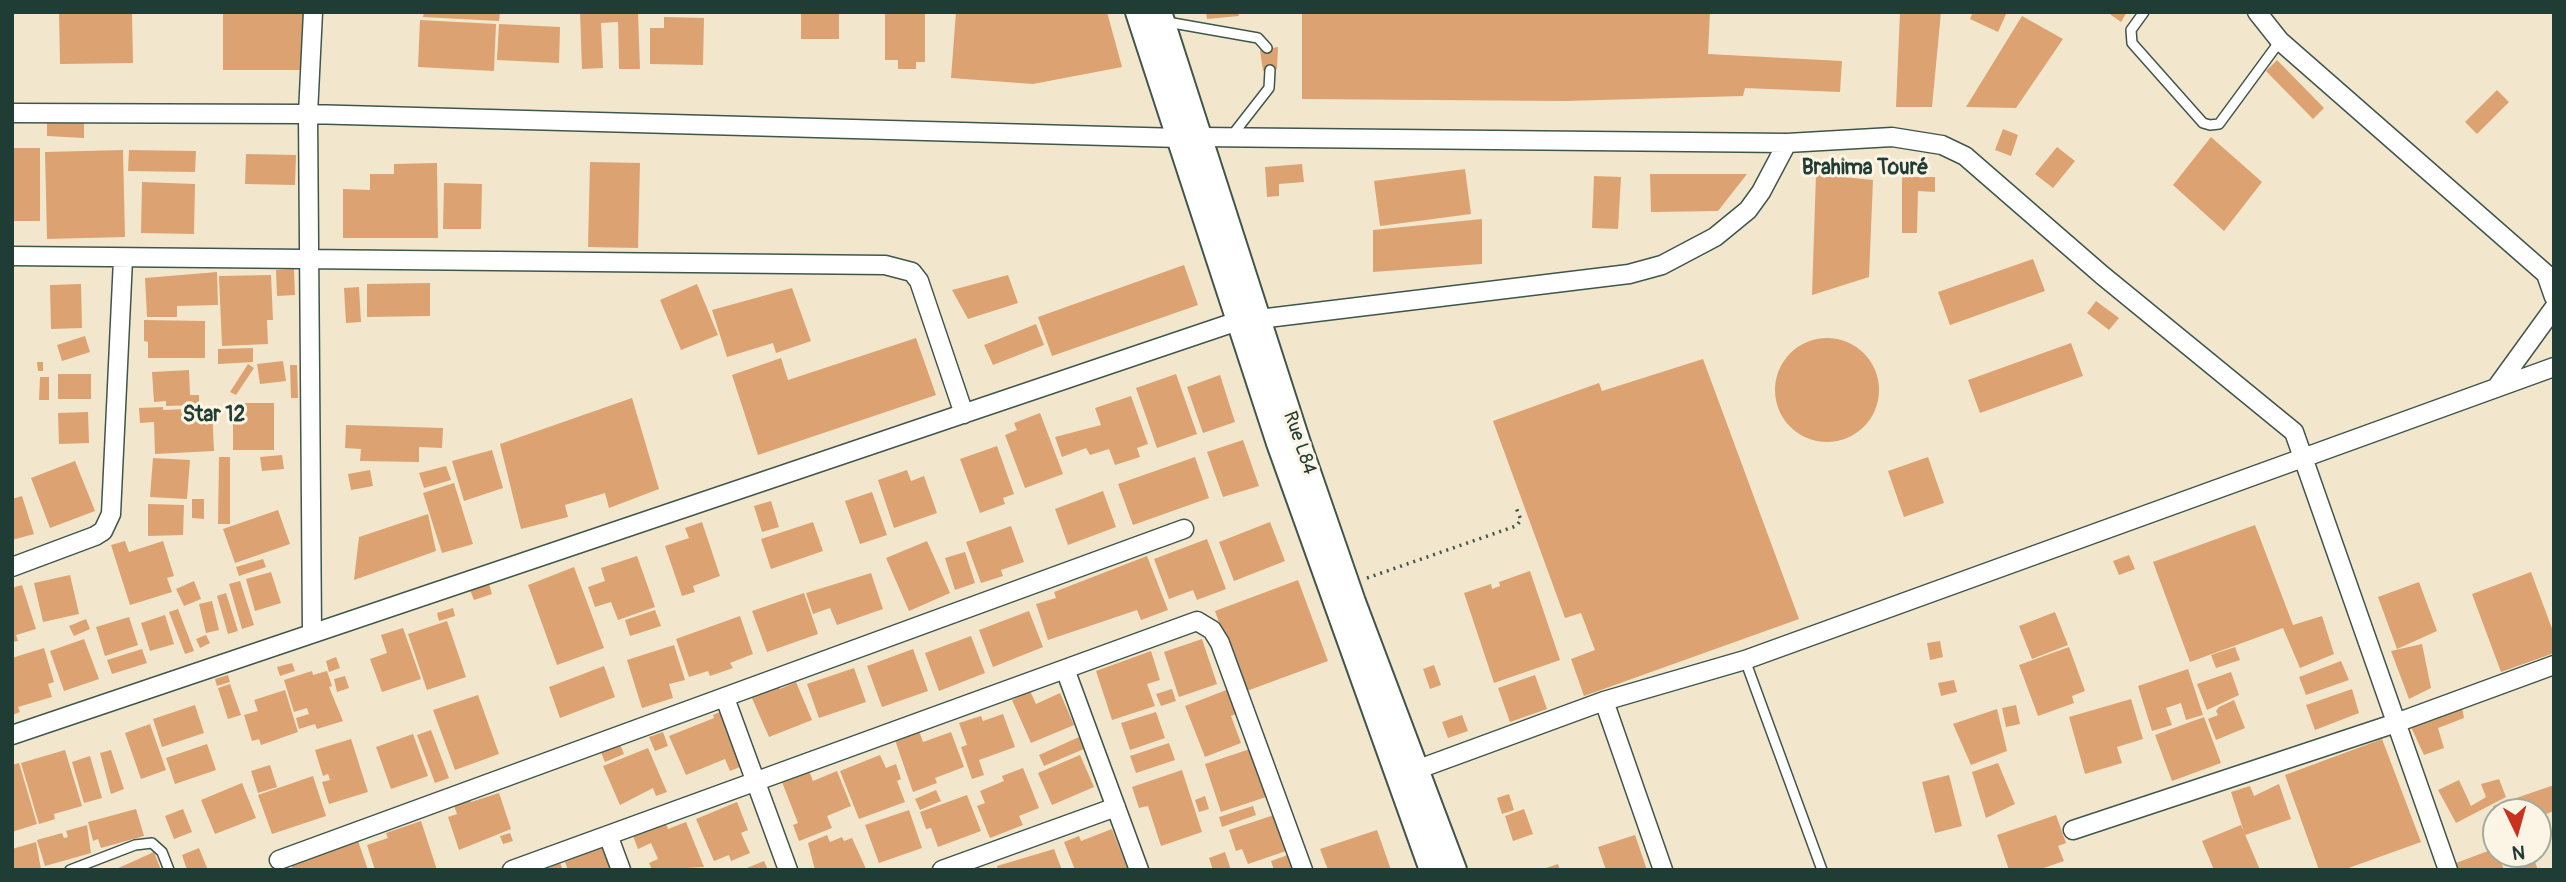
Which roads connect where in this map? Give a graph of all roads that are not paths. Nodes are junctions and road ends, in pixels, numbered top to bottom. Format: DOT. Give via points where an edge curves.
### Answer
graph roads {
  1 [pos="313,12"];
  2 [pos="1138,12"];
  3 [pos="2144,12"];
  4 [pos="2257,12"];
  5 [pos="1160,16"];
  6 [pos="2280,41"];
  7 [pos="1267,48"];
  8 [pos="1270,70"];
  9 [pos="12,113"];
  10 [pos="308,114"];
  11 [pos="1190,137"];
  12 [pos="1229,139"];
  13 [pos="1787,143"];
  14 [pos="12,256"];
  15 [pos="123,259"];
  16 [pos="308,259"];
  17 [pos="2554,296"];
  18 [pos="2554,308"];
  19 [pos="1249,320"];
  20 [pos="2554,367"];
  21 [pos="2496,388"];
  22 [pos="964,414"];
  23 [pos="2302,456"];
  24 [pos="1184,529"];
  25 [pos="12,567"];
  26 [pos="312,633"];
  27 [pos="1745,660"];
  28 [pos="2554,665"];
  29 [pos="1065,669"];
  30 [pos="725,698"];
  31 [pos="1604,701"];
  32 [pos="2396,723"];
  33 [pos="12,735"];
  34 [pos="1407,773"];
  35 [pos="755,782"];
  36 [pos="1116,807"];
  37 [pos="2073,830"];
  38 [pos="608,835"];
  39 [pos="279,860"];
  40 [pos="70,870"];
  41 [pos="169,870"];
  42 [pos="512,870"];
  43 [pos="621,870"];
  44 [pos="788,870"];
  45 [pos="942,870"];
  46 [pos="1139,870"];
  47 [pos="1303,870"];
  48 [pos="1433,870"];
  49 [pos="1454,870"];
  50 [pos="1663,870"];
  51 [pos="1822,870"];
  52 [pos="2448,870"];
  1 -- 10 [label="street"];
  2 -- 11 [label="street, Rue L84"];
  3 -- 6 [label="lane" via="2131,30 2132,43 2203,123 2210,125 2219,124"];
  4 -- 6 [label="street"];
  5 -- 7 [label="lane" via="1258,38"];
  5 -- 11 [label="street, Rue L84"];
  6 -- 17 [label="street" via="2546,274"];
  8 -- 12 [label="lane" via="1269,88"];
  9 -- 10 [label="street"];
  10 -- 11 [label="street"];
  10 -- 16 [label="street"];
  11 -- 12 [label="street"];
  11 -- 19 [label="street, Rue L84"];
  12 -- 13 [label="street"];
  13 -- 19 [label="street" via="1748,210 1715,237 1662,265 1629,274"];
  13 -- 23 [label="street" via="1892,137 1942,145 1965,156 2289,427"];
  14 -- 15 [label="street"];
  15 -- 16 [label="street"];
  15 -- 25 [label="street" via="108,523 95,536"];
  16 -- 22 [label="street" via="885,265 902,269 919,281"];
  16 -- 26 [label="street"];
  18 -- 21 [label="street"];
  19 -- 22 [label="street"];
  19 -- 34 [label="street, Rue L84"];
  19 -- 34 [label="street, Rue L84" via="1348,585"];
  20 -- 21 [label="street"];
  21 -- 23 [label="street"];
  22 -- 26 [label="street"];
  23 -- 27 [label="street"];
  23 -- 32 [label="street"];
  24 -- 30 [label="street"];
  26 -- 33 [label="street"];
  27 -- 31 [label="street"];
  27 -- 51 [label="lane"];
  28 -- 32 [label="street"];
  29 -- 35 [label="street"];
  29 -- 36 [label="street"];
  29 -- 47 [label="street" via="1177,627 1204,622 1220,643"];
  30 -- 35 [label="street"];
  30 -- 39 [label="street"];
  31 -- 34 [label="street"];
  31 -- 50 [label="street"];
  32 -- 37 [label="street"];
  32 -- 52 [label="street"];
  34 -- 48 [label="street, Rue L84"];
  34 -- 49 [label="street, Rue L84"];
  35 -- 38 [label="street"];
  35 -- 44 [label="street"];
  36 -- 45 [label="street"];
  36 -- 46 [label="street"];
  38 -- 42 [label="street"];
  38 -- 43 [label="street"];
  40 -- 41 [label="lane" via="152,843 162,852"];
}
